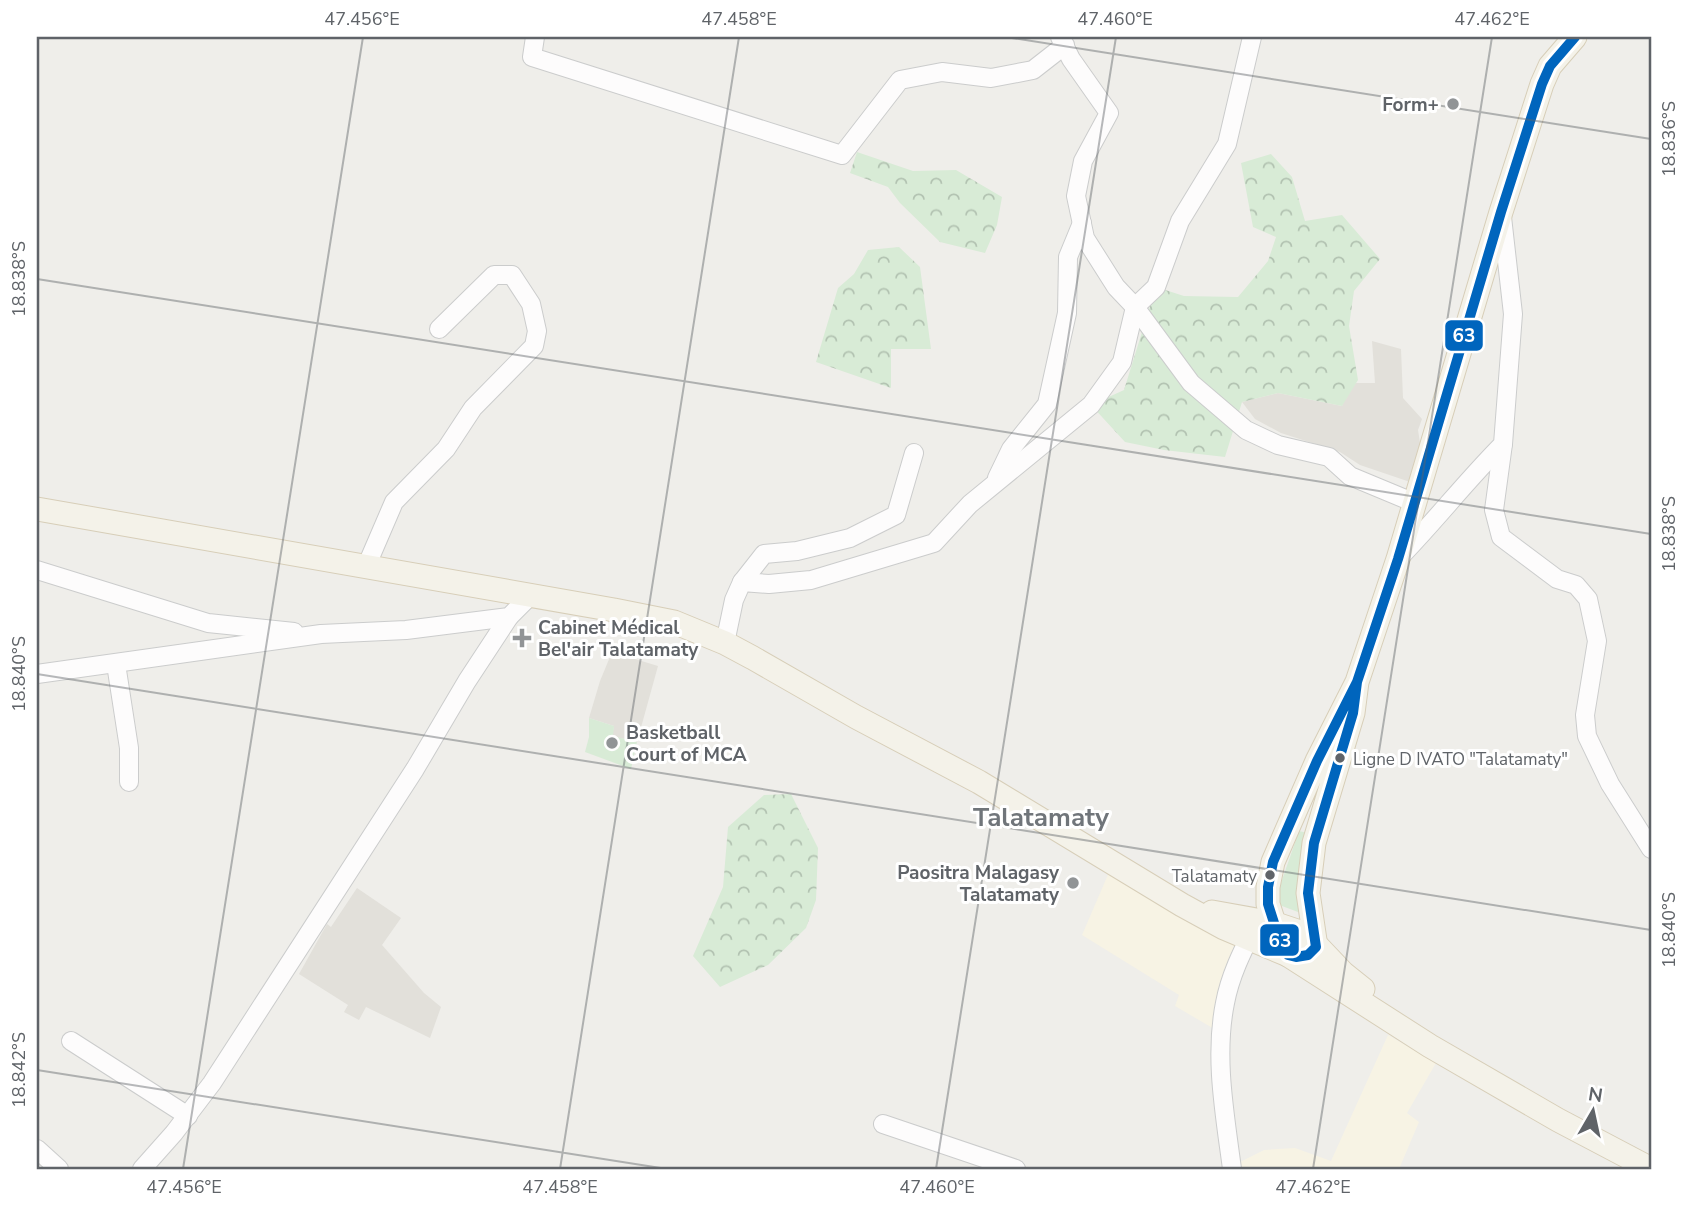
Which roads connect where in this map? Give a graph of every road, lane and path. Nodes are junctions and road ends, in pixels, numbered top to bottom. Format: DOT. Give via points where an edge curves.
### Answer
graph roads {
  1 [pos="535,37"];
  2 [pos="1252,37"];
  3 [pos="1575,37"];
  4 [pos="1063,41"];
  5 [pos="1501,212"];
  6 [pos="1082,223"];
  7 [pos="1135,307"];
  8 [pos="439,329"];
  9 [pos="1503,444"];
  10 [pos="914,453"];
  11 [pos="994,484"];
  12 [pos="1415,503"];
  13 [pos="37,509"];
  14 [pos="1398,559"];
  15 [pos="366,567"];
  16 [pos="37,570"];
  17 [pos="742,582"];
  18 [pos="532,594"];
  19 [pos="509,617"];
  20 [pos="321,634"];
  21 [pos="725,643"];
  22 [pos="116,664"];
  23 [pos="37,674"];
  24 [pos="1357,682"];
  25 [pos="129,782"];
  26 [pos="1290,823"];
  27 [pos="1318,827"];
  28 [pos="1651,849"];
  29 [pos="1262,922"];
  30 [pos="1317,942"];
  31 [pos="1288,955"];
  32 [pos="71,1041"];
  33 [pos="188,1116"];
  34 [pos="883,1124"];
  35 [pos="1608,1145"];
  36 [pos="37,1149"];
  37 [pos="59,1169"];
  38 [pos="142,1169"];
  39 [pos="1016,1169"];
  40 [pos="1232,1169"];
  41 [pos="1651,1169"];
  1 -- 4 [label="street" via="532,57 842,155 900,80 942,72 991,78 1033,70"];
  2 -- 7 [label="street" via="1227,144 1180,221 1156,287"];
  3 -- 5 [label="main road" via="1550,66"];
  4 -- 6 [label="street" via="1109,113 1083,161 1076,196"];
  5 -- 9 [label="street" via="1513,314"];
  5 -- 12 [label="main road"];
  6 -- 7 [label="street" via="1085,238 1116,287"];
  6 -- 11 [label="street" via="1068,257 1067,313 1047,404 1011,449"];
  7 -- 11 [label="street" via="1122,362 1091,405"];
  7 -- 12 [label="street" via="1191,383 1246,430 1278,445 1328,457 1350,476"];
  8 -- 15 [label="street" via="494,275 512,275 531,304 537,331 534,346 473,408 446,449 394,502"];
  9 -- 14 [label="street"];
  9 -- 28 [label="street" via="1494,510 1501,537 1557,579 1576,585 1588,599 1597,641 1585,715 1587,736 1610,784"];
  10 -- 17 [label="street" via="896,515 850,538 764,554"];
  11 -- 17 [label="street" via="934,542 811,580"];
  12 -- 14 [label="main road"];
  13 -- 15 [label="main road"];
  14 -- 24 [label="main road"];
  15 -- 18 [label="main road"];
  16 -- 20 [label="street" via="208,623"];
  17 -- 21 [label="street"];
  18 -- 19 [label="street"];
  18 -- 21 [label="main road" via="674,622"];
  19 -- 20 [label="street" via="406,630"];
  19 -- 33 [label="street"];
  20 -- 22 [label="street"];
  21 -- 29 [label="main road" via="979,782 1182,905"];
  22 -- 23 [label="street"];
  22 -- 25 [label="street" via="129,748"];
  24 -- 26 [label="main road"];
  24 -- 27 [label="main road" via="1353,713"];
  26 -- 27 [label="main road"];
  26 -- 29 [label="main road" via="1273,862"];
  27 -- 30 [label="main road" via="1308,892"];
  29 -- 30 [label="main road" via="1306,934"];
  29 -- 31 [label="main road"];
  29 -- 40 [label="street" via="1234,971 1221,1033"];
  30 -- 31 [label="main road" via="1308,955"];
  30 -- 35 [label="main road" via="1343,973 1373,997 1565,1112"];
  31 -- 35 [label="main road" via="1430,1046"];
  32 -- 33 [label="street"];
  33 -- 38 [label="street"];
  34 -- 39 [label="street"];
  35 -- 41 [label="main road"];
  36 -- 37 [label="street"];
}
